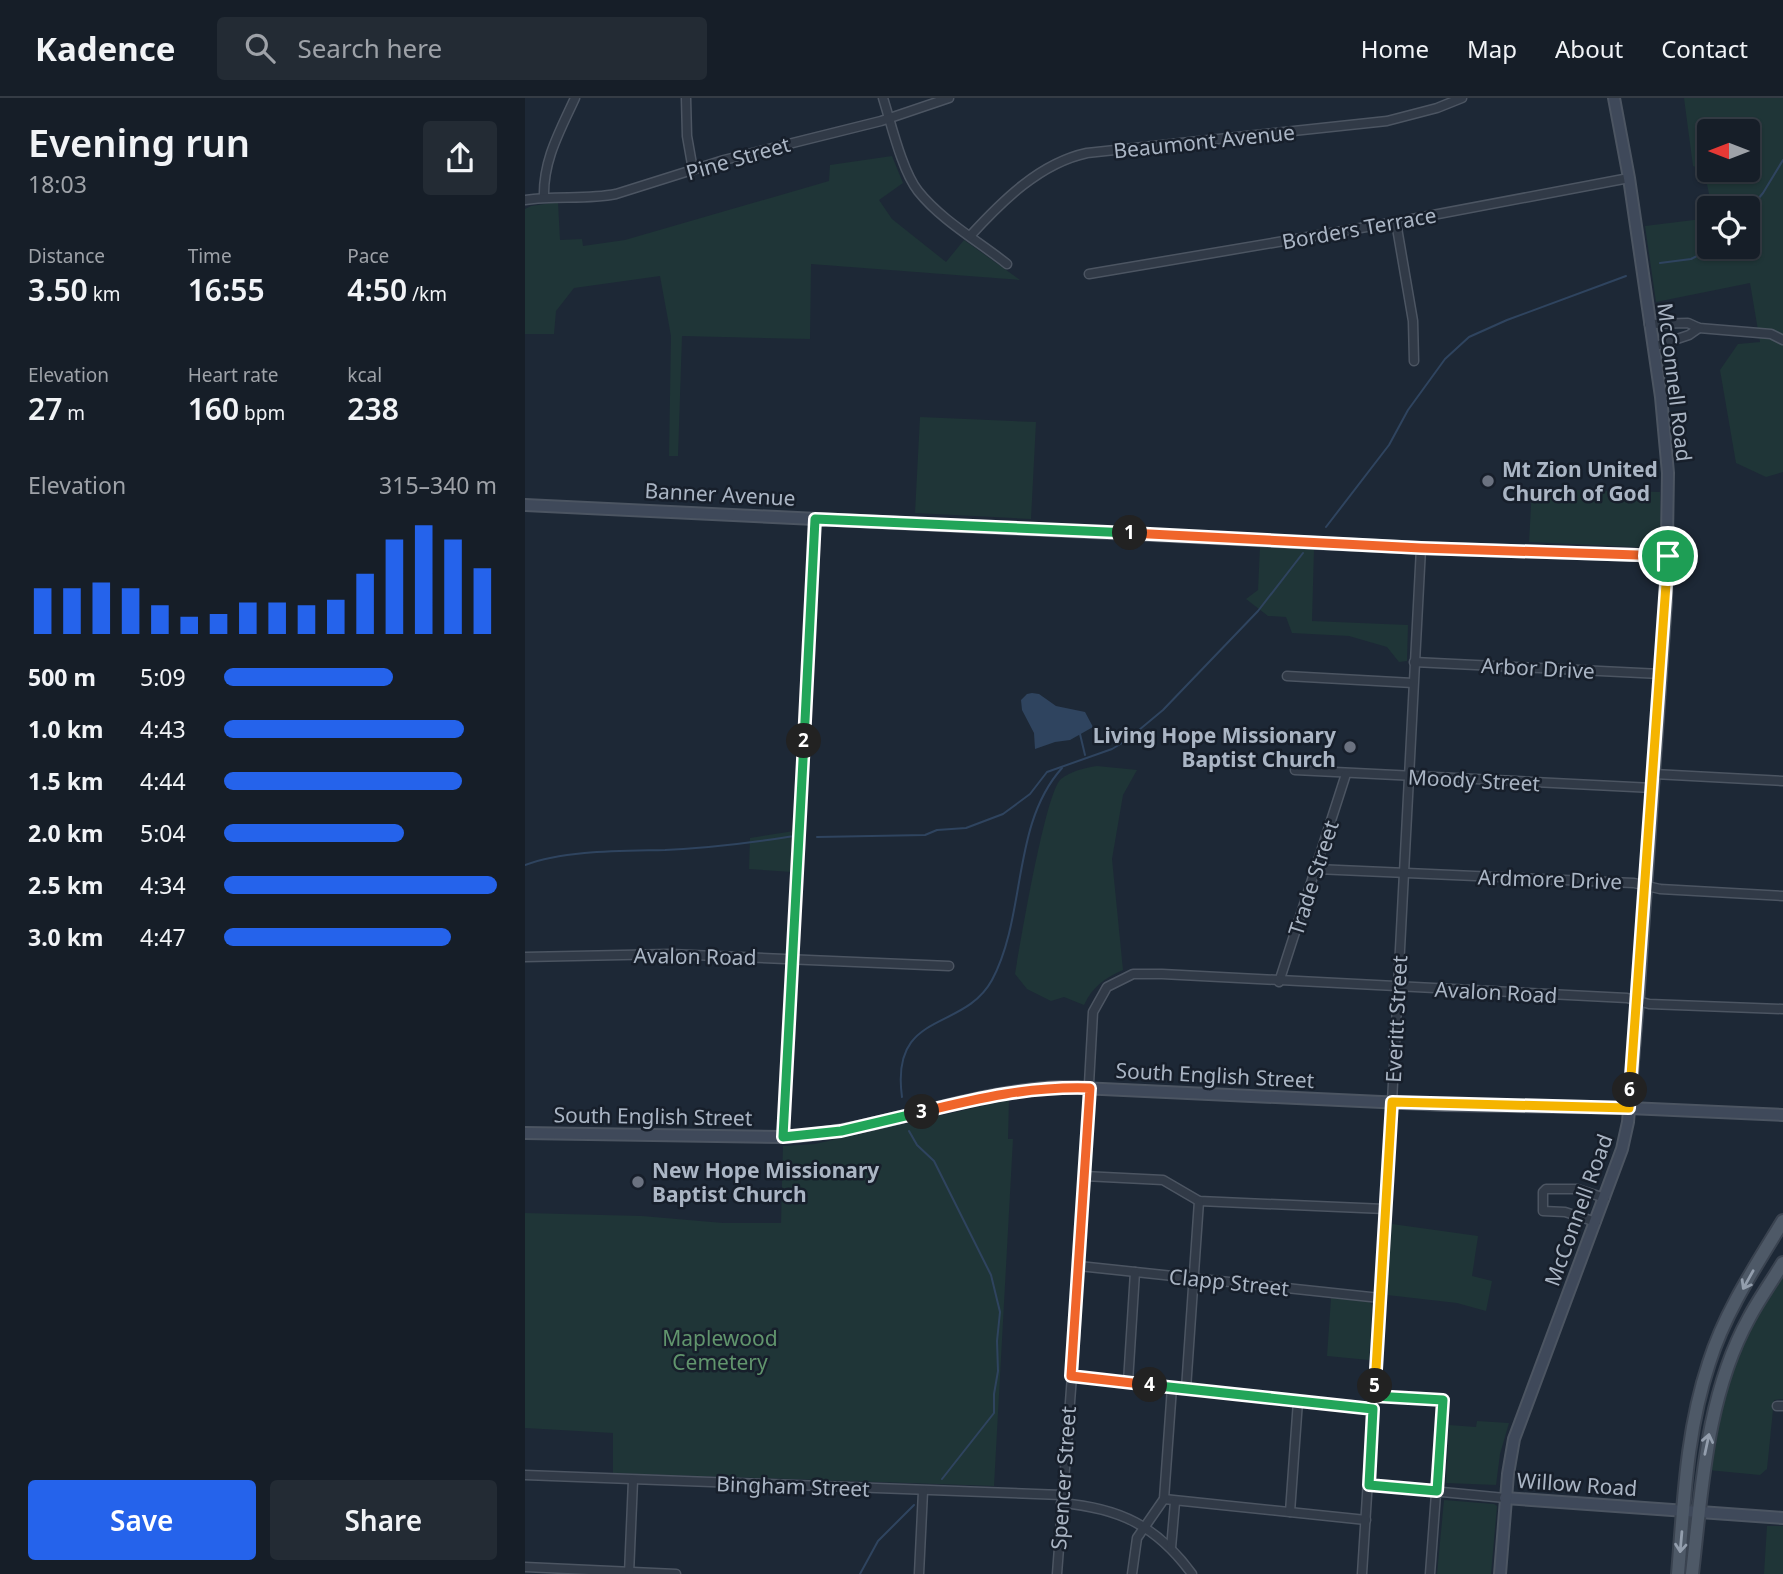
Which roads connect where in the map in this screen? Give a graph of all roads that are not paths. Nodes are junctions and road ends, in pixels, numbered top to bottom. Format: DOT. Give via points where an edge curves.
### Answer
graph roads {
  1 [pos="575,98"];
  2 [pos="686,98"];
  3 [pos="883,98"];
  4 [pos="949,98"];
  5 [pos="1462,98"];
  6 [pos="1614,98"];
  7 [pos="889,118"];
  8 [pos="693,170"];
  9 [pos="1629,178"];
  10 [pos="544,197"];
  11 [pos="525,200"];
  12 [pos="1396,222"];
  13 [pos="970,236"];
  14 [pos="1007,264"];
  15 [pos="1089,274"];
  16 [pos="1649,324"];
  17 [pos="1699,328"];
  18 [pos="1783,330"];
  19 [pos="1772,334"];
  20 [pos="1783,340"];
  21 [pos="1653,347"];
  22 [pos="1414,361"];
  23 [pos="525,505"];
  24 [pos="815,519"];
  25 [pos="1421,548"];
  26 [pos="1668,556"];
  27 [pos="1415,662"];
  28 [pos="1661,674"];
  29 [pos="1287,676"];
  30 [pos="1413,683"];
  31 [pos="1295,770"];
  32 [pos="1346,774"];
  33 [pos="1654,775"];
  34 [pos="1408,777"];
  35 [pos="1783,780"];
  36 [pos="1653,788"];
  37 [pos="1316,869"];
  38 [pos="1403,873"];
  39 [pos="1646,886"];
  40 [pos="1783,896"];
  41 [pos="525,957"];
  42 [pos="793,958"];
  43 [pos="949,966"];
  44 [pos="1167,974"];
  45 [pos="1279,982"];
  46 [pos="1398,988"];
  47 [pos="1638,1001"];
  48 [pos="1783,1009"];
  49 [pos="1090,1088"];
  50 [pos="1392,1102"];
  51 [pos="1629,1108"];
  52 [pos="1783,1115"];
  53 [pos="525,1133"];
  54 [pos="783,1137"];
  55 [pos="1084,1176"];
  56 [pos="1605,1198"];
  57 [pos="1199,1201"];
  58 [pos="1385,1209"];
  59 [pos="1596,1222"];
  60 [pos="1783,1222"];
  61 [pos="1783,1263"];
  62 [pos="1079,1266"];
  63 [pos="1135,1272"];
  64 [pos="1194,1278"];
  65 [pos="1380,1297"];
  66 [pos="1071,1376"];
  67 [pos="1128,1382"];
  68 [pos="1172,1387"];
  69 [pos="1186,1389"];
  70 [pos="1374,1396"];
  71 [pos="1298,1401"];
  72 [pos="1373,1409"];
  73 [pos="525,1475"];
  74 [pos="633,1480"];
  75 [pos="1369,1485"];
  76 [pos="923,1491"];
  77 [pos="1437,1491"];
  78 [pos="1506,1498"];
  79 [pos="1062,1499"];
  80 [pos="1164,1499"];
  81 [pos="1175,1502"];
  82 [pos="1683,1510"];
  83 [pos="1698,1511"];
  84 [pos="1290,1512"];
  85 [pos="1783,1518"];
  86 [pos="1366,1520"];
  87 [pos="1144,1527"];
  88 [pos="1171,1548"];
  89 [pos="525,1567"];
  90 [pos="629,1573"];
  91 [pos="676,1574"];
  92 [pos="919,1574"];
  93 [pos="1057,1574"];
  94 [pos="1132,1574"];
  95 [pos="1192,1574"];
  96 [pos="1362,1574"];
  97 [pos="1430,1574"];
  98 [pos="1500,1574"];
  99 [pos="1678,1574"];
  100 [pos="1692,1574"];
  1 -- 10 [label="street" via="551,147"];
  2 -- 8 [label="street"];
  3 -- 7 [label="street"];
  4 -- 7 [label="street, Pine Street"];
  5 -- 13 [label="street, Beaumont Avenue" via="1387,121 1069,157 1007,196"];
  6 -- 9 [label="street, McConnell Road"];
  7 -- 8 [label="street, Pine Street"];
  7 -- 13 [label="street" via="917,190"];
  8 -- 10 [label="street, Pine Street" via="609,196"];
  9 -- 12 [label="street, Borders Terrace"];
  9 -- 16 [label="street, McConnell Road"];
  10 -- 11 [label="street, Pine Street"];
  12 -- 15 [label="street, Borders Terrace"];
  12 -- 22 [label="street" via="1413,321"];
  13 -- 14 [label="street"];
  16 -- 17 [label="street" via="1688,323"];
  16 -- 21 [label="street, McConnell Road"];
  17 -- 19 [label="street"];
  17 -- 21 [label="street"];
  18 -- 19 [label="street"];
  19 -- 20 [label="street"];
  21 -- 26 [label="street, McConnell Road" via="1667,456"];
  23 -- 24 [label="street, Banner Avenue"];
  24 -- 25 [label="street, Banner Avenue"];
  24 -- 42 [label="street"];
  25 -- 26 [label="street, Banner Avenue"];
  25 -- 27 [label="street, Everitt Street"];
  26 -- 28 [label="street, McConnell Road"];
  27 -- 28 [label="street, Arbor Drive"];
  27 -- 30 [label="street, Everitt Street"];
  28 -- 33 [label="street, McConnell Road"];
  29 -- 30 [label="street"];
  30 -- 34 [label="street, Everitt Street"];
  31 -- 32 [label="street, Moody Street"];
  32 -- 34 [label="street, Moody Street"];
  32 -- 37 [label="street, Trade Street"];
  33 -- 35 [label="street"];
  33 -- 36 [label="street, McConnell Road"];
  34 -- 36 [label="street, Moody Street"];
  34 -- 38 [label="street, Everitt Street"];
  36 -- 39 [label="street, McConnell Road"];
  37 -- 38 [label="street, Ardmore Drive"];
  37 -- 45 [label="street, Trade Street"];
  38 -- 39 [label="street, Ardmore Drive"];
  38 -- 46 [label="street, Everitt Street"];
  39 -- 40 [label="street, Ardmore Drive"];
  39 -- 47 [label="street, McConnell Road"];
  41 -- 42 [label="street, Avalon Road" via="670,954"];
  42 -- 43 [label="street, Avalon Road"];
  42 -- 54 [label="street"];
  44 -- 45 [label="street, Avalon Road"];
  44 -- 49 [label="street, Spencer Street" via="1133,974 1107,987 1093,1012"];
  45 -- 46 [label="street, Avalon Road"];
  46 -- 47 [label="street, Avalon Road"];
  46 -- 50 [label="street, Everitt Street"];
  47 -- 48 [label="street, Avalon Road"];
  47 -- 51 [label="street, McConnell Road"];
  49 -- 50 [label="street, South English Street"];
  49 -- 54 [label="street, South English Street" via="1005,1093 841,1131"];
  49 -- 55 [label="street, Spencer Street"];
  50 -- 51 [label="street, South English Street"];
  50 -- 58 [label="street, Everitt Street"];
  51 -- 52 [label="street, South English Street"];
  51 -- 56 [label="street, McConnell Road" via="1622,1149"];
  53 -- 54 [label="street, South English Street"];
  55 -- 57 [label="street" via="1163,1181"];
  55 -- 62 [label="street, Spencer Street"];
  56 -- 59 [label="street, McConnell Road"];
  56 -- 59 [label="street" via="1577,1189 1543,1192 1543,1211"];
  57 -- 58 [label="street"];
  57 -- 64 [label="street"];
  58 -- 65 [label="street, Everitt Street"];
  59 -- 78 [label="street, McConnell Road" via="1514,1439"];
  60 -- 82 [label="main road, one-way" via="1728,1316 1709,1361 1694,1420"];
  83 -- 61 [label="main road, one-way" via="1713,1416 1733,1355 1748,1319"];
  62 -- 63 [label="street, Clapp Street"];
  62 -- 66 [label="street, Spencer Street"];
  63 -- 64 [label="street, Clapp Street"];
  63 -- 67 [label="street"];
  64 -- 65 [label="street, Clapp Street"];
  64 -- 69 [label="street"];
  65 -- 70 [label="street, Everitt Street"];
  66 -- 67 [label="street"];
  66 -- 79 [label="street, Spencer Street"];
  67 -- 68 [label="street"];
  68 -- 69 [label="street"];
  68 -- 80 [label="street"];
  69 -- 71 [label="street"];
  70 -- 72 [label="street, Everitt Street"];
  70 -- 77 [label="street" via="1443,1400"];
  71 -- 72 [label="street"];
  71 -- 84 [label="street"];
  72 -- 75 [label="street, Everitt Street"];
  73 -- 74 [label="street, Bingham Street"];
  74 -- 76 [label="street, Bingham Street"];
  74 -- 90 [label="street"];
  75 -- 77 [label="street, Willow Road"];
  75 -- 86 [label="street, Everitt Street"];
  76 -- 79 [label="street, Bingham Street"];
  76 -- 92 [label="street"];
  77 -- 78 [label="street, Willow Road"];
  77 -- 97 [label="street"];
  78 -- 82 [label="street, Willow Road"];
  78 -- 98 [label="street, McConnell Road"];
  79 -- 87 [label="street, Bingham Street" via="1109,1510"];
  79 -- 93 [label="street, Spencer Street"];
  80 -- 81 [label="street"];
  80 -- 87 [label="street"];
  81 -- 84 [label="street"];
  81 -- 88 [label="street"];
  82 -- 83 [label="street, Willow Road"];
  82 -- 99 [label="main road, one-way"];
  83 -- 85 [label="street, Willow Road"];
  83 -- 100 [label="main road"];
  84 -- 86 [label="street"];
  86 -- 96 [label="street, Everitt Street"];
  87 -- 88 [label="street, Bingham Street"];
  87 -- 94 [label="street" via="1135,1545"];
  88 -- 95 [label="street, Bingham Street"];
  89 -- 90 [label="street"];
  90 -- 91 [label="street"];
}
